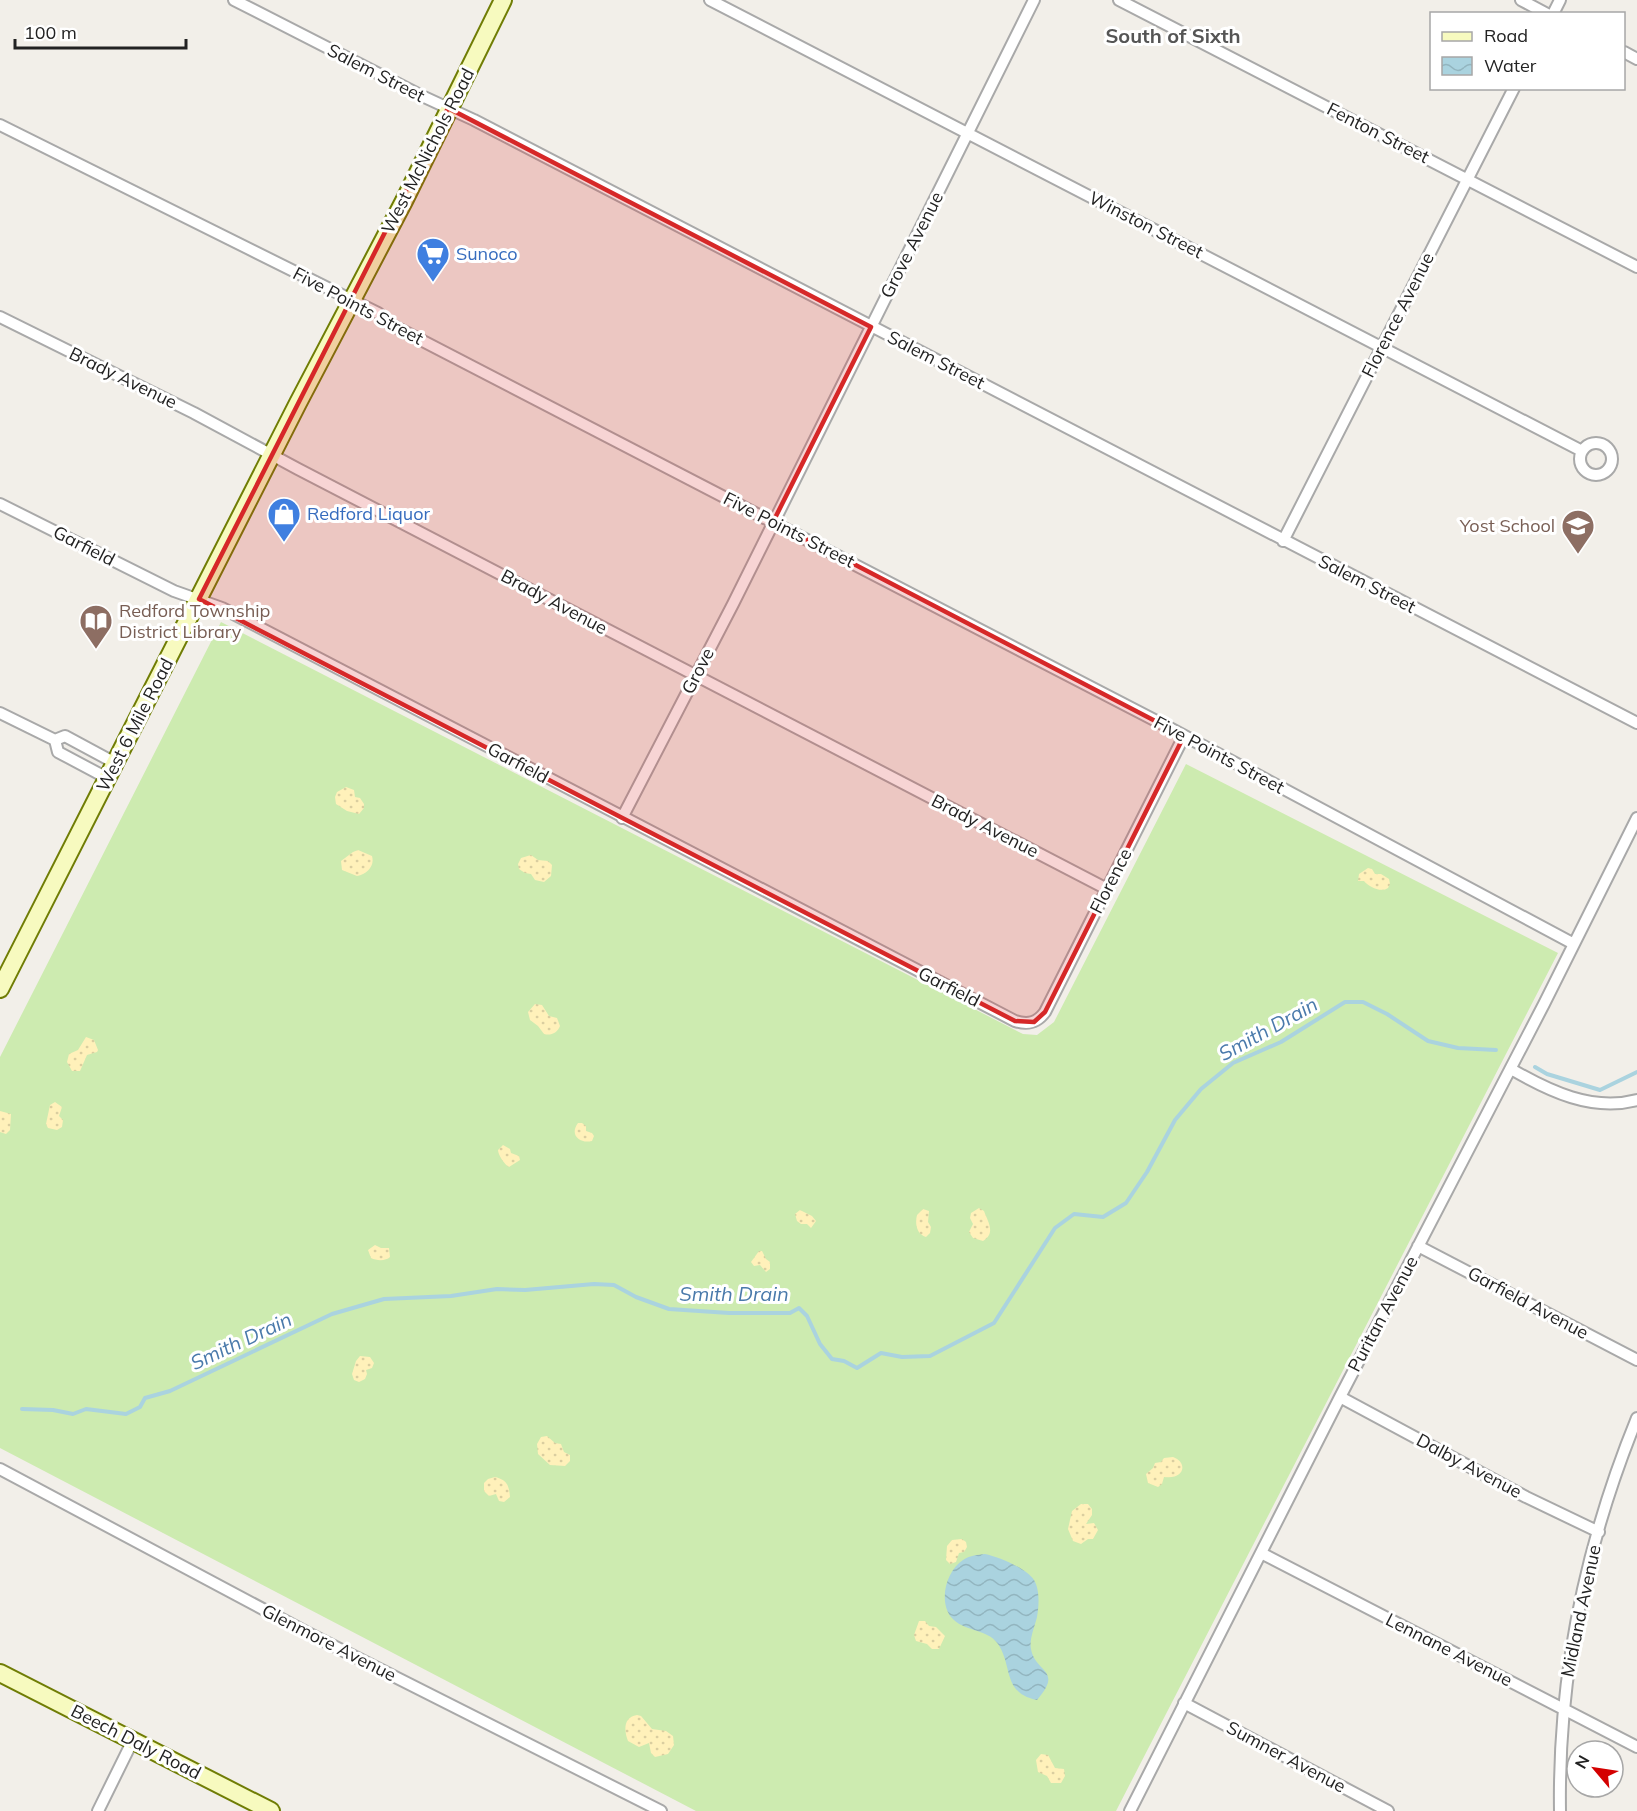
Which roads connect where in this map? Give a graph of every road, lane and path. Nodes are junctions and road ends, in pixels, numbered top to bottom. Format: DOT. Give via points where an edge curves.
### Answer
graph roads {
  1 [pos="234,0"];
  2 [pos="503,0"];
  3 [pos="710,0"];
  4 [pos="1034,0"];
  5 [pos="1119,0"];
  6 [pos="1521,0"];
  7 [pos="1543,12"];
  8 [pos="1513,90"];
  9 [pos="448,108"];
  10 [pos="0,125"];
  11 [pos="968,132"];
  12 [pos="1467,179"];
  13 [pos="1637,267"];
  14 [pos="351,301"];
  15 [pos="0,317"];
  16 [pos="872,327"];
  17 [pos="1381,347"];
  18 [pos="1582,451"];
  19 [pos="272,454"];
  20 [pos="0,504"];
  21 [pos="772,522"];
  22 [pos="1283,541"];
  23 [pos="199,599"];
  24 [pos="695,676"];
  25 [pos="0,713"];
  26 [pos="1637,723"];
  27 [pos="1184,736"];
  28 [pos="55,740"];
  29 [pos="111,771"];
  30 [pos="622,818"];
  31 [pos="1637,818"];
  32 [pos="1107,889"];
  33 [pos="1574,944"];
  34 [pos="1,985"];
  35 [pos="1034,1022"];
  36 [pos="1511,1069"];
  37 [pos="1637,1100"];
  38 [pos="1419,1246"];
  39 [pos="1637,1360"];
  40 [pos="1340,1397"];
  41 [pos="1637,1418"];
  42 [pos="0,1469"];
  43 [pos="1599,1532"];
  44 [pos="1261,1553"];
  45 [pos="0,1673"];
  46 [pos="1184,1702"];
  47 [pos="1563,1709"];
  48 [pos="133,1740"];
  49 [pos="1637,1747"];
  50 [pos="98,1811"];
  51 [pos="271,1811"];
  52 [pos="661,1811"];
  53 [pos="1130,1811"];
  54 [pos="1388,1811"];
  55 [pos="1560,1811"];
  1 -- 9 [label="street, Salem Street"];
  2 -- 9 [label="main road, West McNichols Road"];
  3 -- 11 [label="street, Winston Street"];
  4 -- 11 [label="street, Grove Avenue"];
  5 -- 12 [label="street, Fenton Street"];
  6 -- 7 [label="street"];
  8 -- 12 [label="street, Florence Avenue"];
  9 -- 14 [label="main road, West McNichols Road"];
  9 -- 16 [label="street, Salem Street"];
  10 -- 14 [label="street, Five Points Street"];
  11 -- 16 [label="street, Grove Avenue"];
  11 -- 17 [label="street, Winston Street"];
  12 -- 13 [label="street, Fenton Street"];
  12 -- 17 [label="street, Florence Avenue"];
  14 -- 19 [label="main road, West 6 Mile Road"];
  14 -- 21 [label="street, Five Points Street"];
  15 -- 19 [label="street, Brady Avenue"];
  16 -- 21 [label="street, Grove Avenue"];
  16 -- 22 [label="street, Salem Street"];
  17 -- 18 [label="street, Winston Street"];
  17 -- 22 [label="street, Florence Avenue"];
  19 -- 23 [label="main road, West 6 Mile Road"];
  19 -- 24 [label="street, Brady Avenue"];
  20 -- 23 [label="street, Garfield" via="174,591"];
  21 -- 24 [label="street, Grove"];
  21 -- 27 [label="street, Five Points Street"];
  22 -- 26 [label="street, Salem Street"];
  23 -- 29 [label="main road, West 6 Mile Road"];
  23 -- 30 [label="street, Garfield"];
  24 -- 30 [label="street, Grove"];
  24 -- 32 [label="street, Brady Avenue"];
  25 -- 28 [label="street"];
  27 -- 32 [label="street, Florence"];
  27 -- 33 [label="street, Five Points Street"];
  28 -- 29 [label="street" via="65,736"];
  28 -- 29 [label="street" via="58,752"];
  29 -- 34 [label="main road, West 6 Mile Road"];
  30 -- 35 [label="street, Garfield" via="1015,1021"];
  31 -- 33 [label="street, Puritan Avenue"];
  32 -- 35 [label="street, Florence" via="1046,1012"];
  33 -- 36 [label="street, Puritan Avenue"];
  36 -- 37 [label="street" via="1587,1102 1611,1105"];
  36 -- 38 [label="street, Puritan Avenue"];
  38 -- 39 [label="street, Garfield Avenue"];
  38 -- 40 [label="street, Puritan Avenue"];
  40 -- 43 [label="street, Dalby Avenue"];
  40 -- 44 [label="street, Puritan Avenue"];
  41 -- 43 [label="street, Midland Avenue"];
  42 -- 52 [label="street, Glenmore Avenue" via="306,1632"];
  43 -- 47 [label="street, Midland Avenue" via="1573,1636"];
  44 -- 46 [label="street, Puritan Avenue"];
  44 -- 47 [label="street, Lennane Avenue"];
  45 -- 48 [label="main road, Beech Daly Road"];
  46 -- 53 [label="street, Puritan Avenue"];
  46 -- 54 [label="street, Sumner Avenue"];
  47 -- 49 [label="street, Lennane Avenue"];
  47 -- 55 [label="street, Midland Avenue"];
  48 -- 50 [label="street"];
  48 -- 51 [label="main road, Beech Daly Road"];
}
